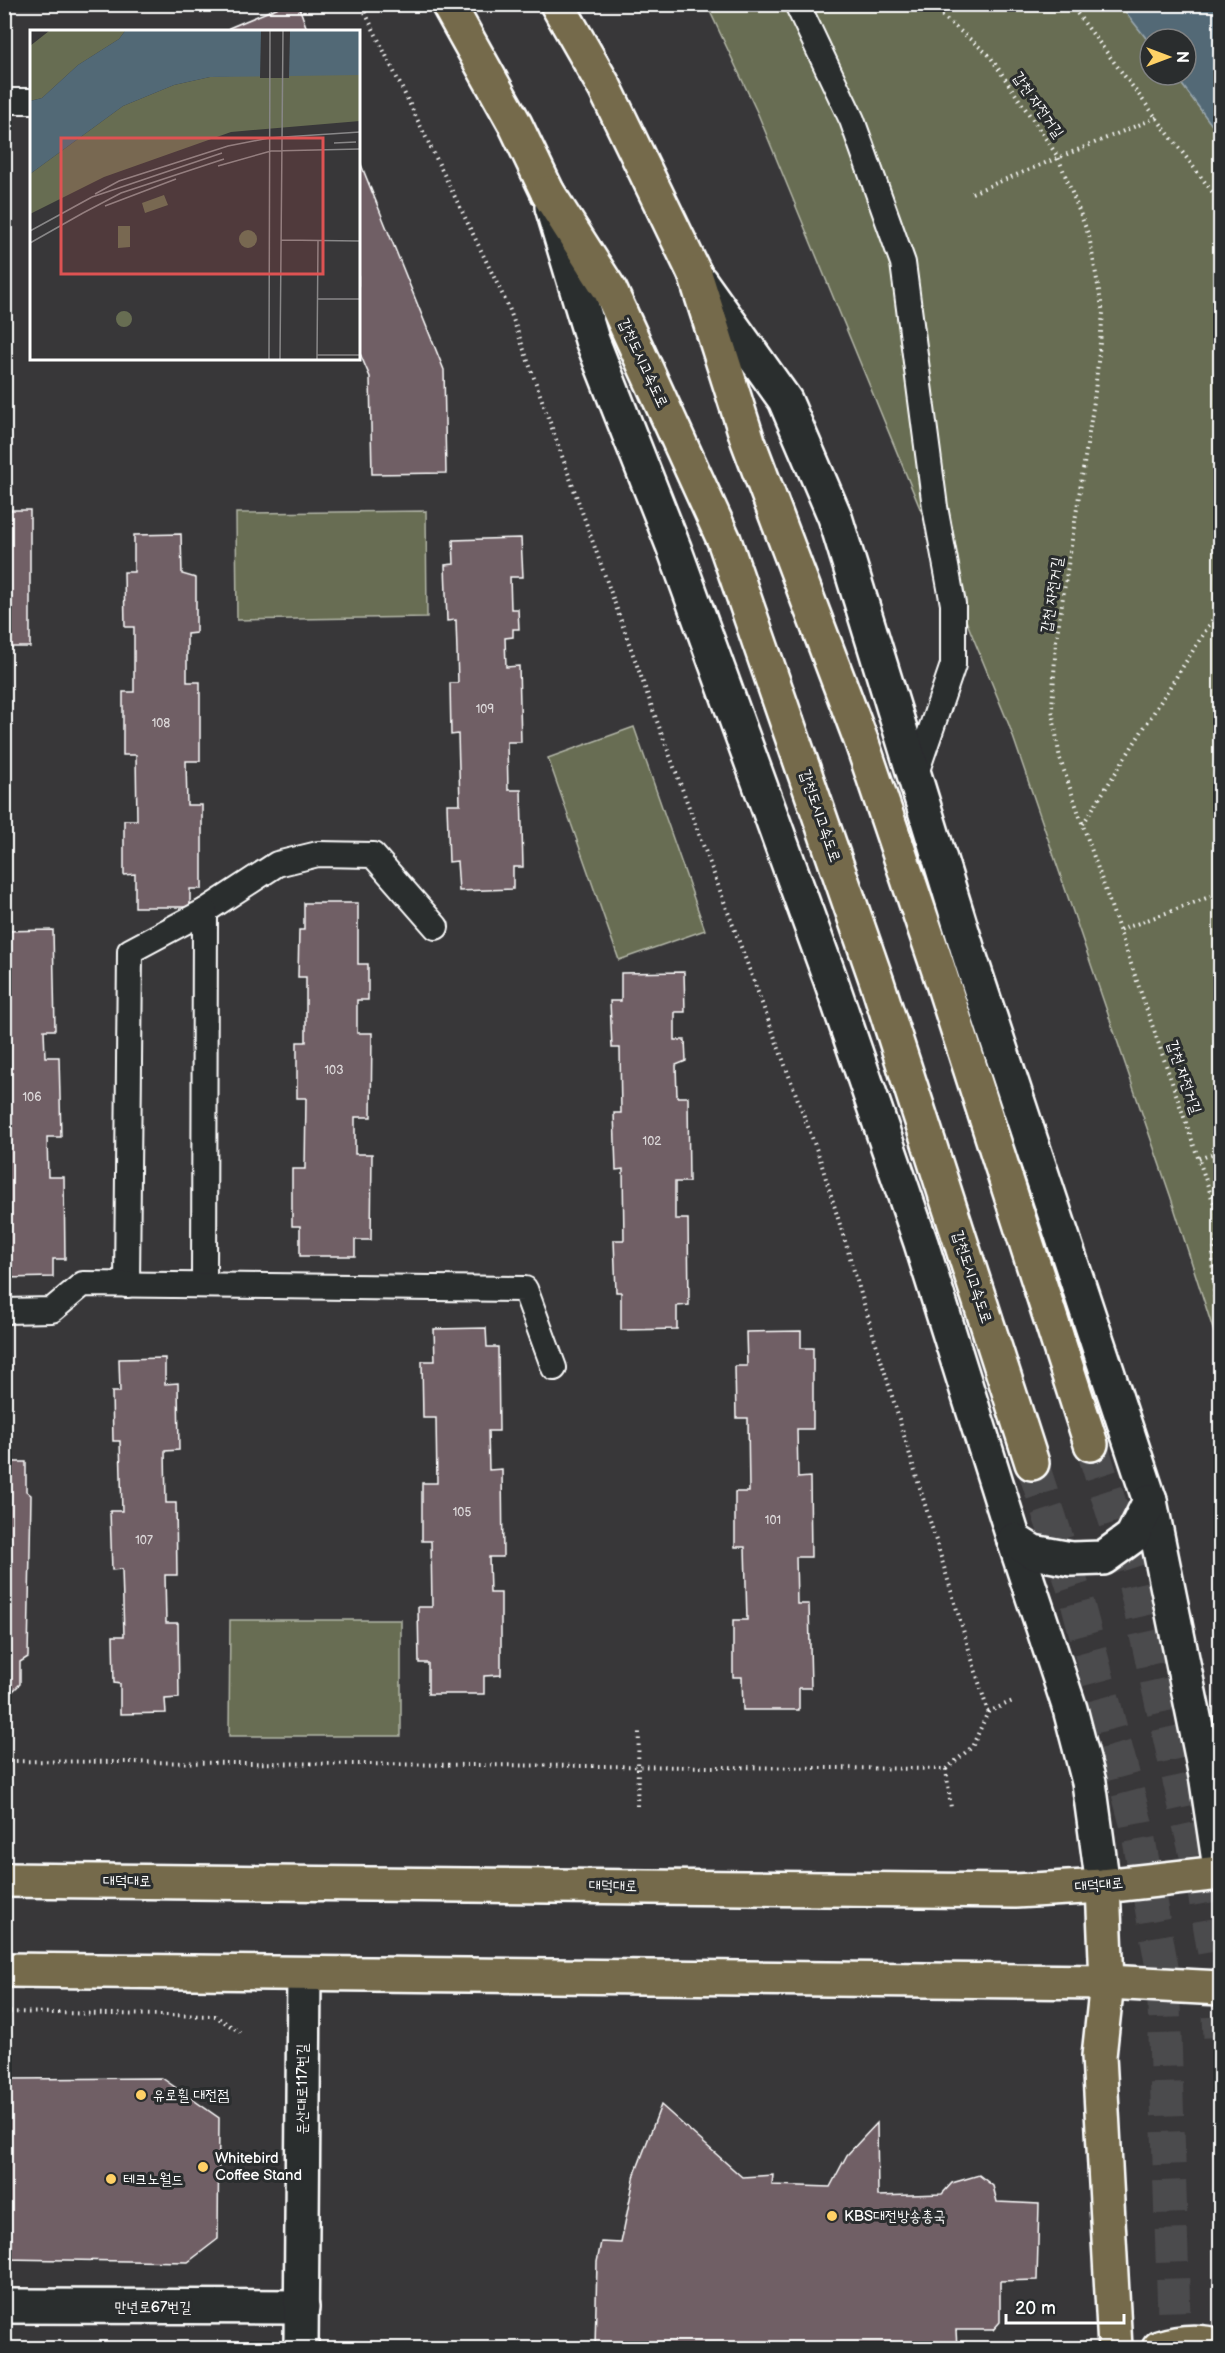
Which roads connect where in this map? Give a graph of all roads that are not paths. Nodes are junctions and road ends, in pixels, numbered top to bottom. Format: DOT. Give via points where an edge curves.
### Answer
graph roads {
  1 [pos="448,4"];
  2 [pos="557,4"];
  3 [pos="797,4"];
  4 [pos="4,101"];
  5 [pos="30,101"];
  6 [pos="548,193"];
  7 [pos="695,274"];
  8 [pos="915,776"];
  9 [pos="205,911"];
  10 [pos="436,927"];
  11 [pos="127,1285"];
  12 [pos="204,1286"];
  13 [pos="4,1311"];
  14 [pos="554,1368"];
  15 [pos="1091,1444"];
  16 [pos="1032,1463"];
  17 [pos="1150,1501"];
  18 [pos="1014,1540"];
  19 [pos="1221,1868"];
  20 [pos="1221,1873"];
  21 [pos="4,1880"];
  22 [pos="1103,1886"];
  23 [pos="4,1970"];
  24 [pos="304,1974"];
  25 [pos="1107,1982"];
  26 [pos="1221,1988"];
  27 [pos="4,2306"];
  28 [pos="302,2307"];
  29 [pos="1221,2346"];
  30 [pos="301,2349"];
  31 [pos="1115,2349"];
  32 [pos="1159,2349"];
  1 -- 6 [label="main road, 갑천도시고속도로" via="515,124"];
  2 -- 7 [label="main road" via="605,88"];
  3 -- 8 [label="lane" via="852,120 903,263 934,507 953,604 953,665"];
  4 -- 5 [label="lane"];
  6 -- 16 [label="main road, 갑천도시고속도로" via="610,290 724,540 877,982"];
  6 -- 18 [label="street" via="592,340 674,548 921,1243"];
  7 -- 8 [label="street" via="785,400 835,517"];
  7 -- 15 [label="main road" via="748,441 873,777"];
  8 -- 17 [label="street" via="970,957"];
  9 -- 10 [label="lane" via="277,864 318,854 373,855"];
  9 -- 11 [label="lane" via="130,951"];
  9 -- 12 [label="lane"];
  11 -- 12 [label="lane"];
  11 -- 13 [label="lane" via="83,1284 52,1310"];
  12 -- 14 [label="lane" via="525,1289"];
  17 -- 18 [label="street" via="1132,1537 1102,1558 1071,1559 1033,1552"];
  17 -- 19 [label="street"];
  18 -- 22 [label="street" via="1076,1730 1089,1782"];
  20 -- 22 [label="main road, 대덕대로"];
  21 -- 22 [label="main road, 대덕대로" via="1015,1891"];
  22 -- 25 [label="main road"];
  23 -- 24 [label="main road"];
  24 -- 25 [label="main road"];
  24 -- 28 [label="street, 둔산대로117번길"];
  25 -- 26 [label="main road"];
  25 -- 31 [label="main road" via="1099,2056"];
  27 -- 28 [label="street, 만년로67번길"];
  28 -- 30 [label="street, 둔산대로117번길"];
  29 -- 32 [label="main road" via="1201,2341"];
}
